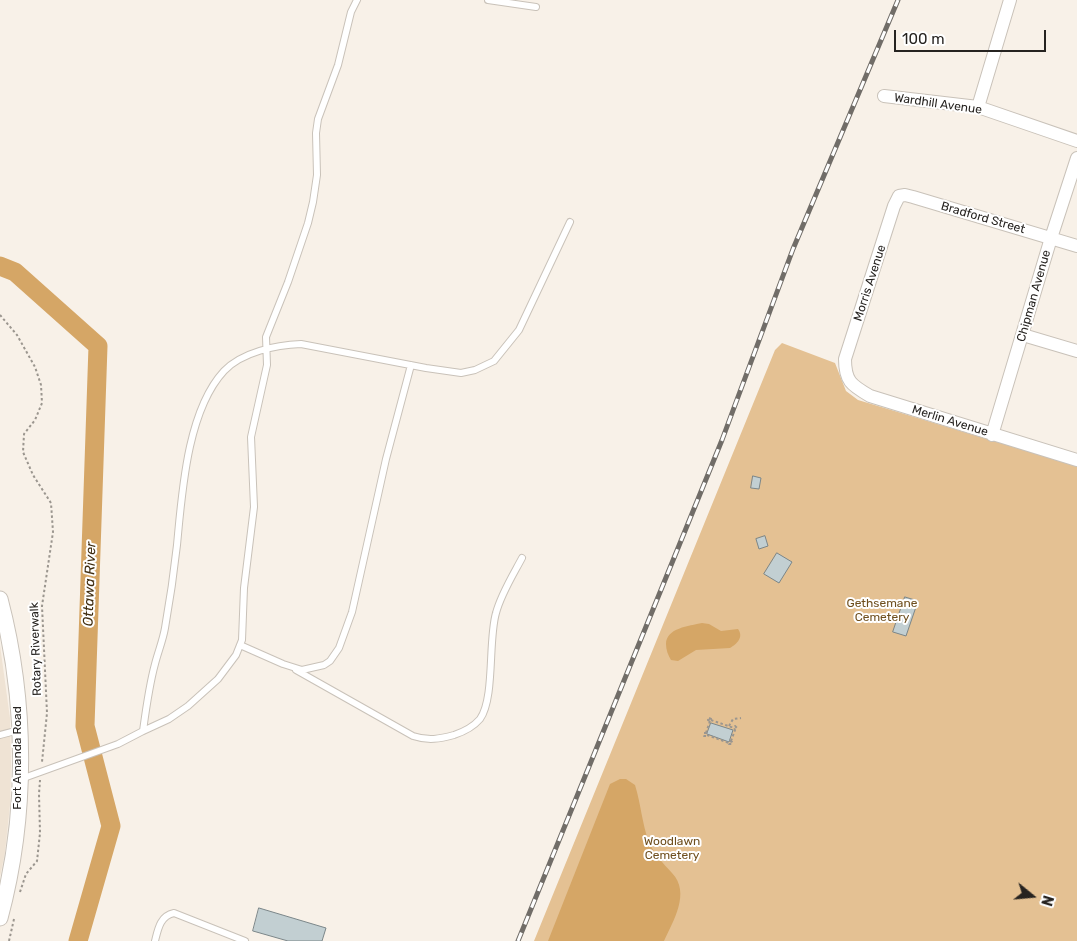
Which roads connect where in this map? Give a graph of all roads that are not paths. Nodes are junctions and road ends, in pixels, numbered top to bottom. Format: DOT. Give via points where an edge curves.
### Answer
graph roads {
  1 [pos="357,0"];
  2 [pos="488,0"];
  3 [pos="1010,0"];
  4 [pos="536,7"];
  5 [pos="884,96"];
  6 [pos="978,107"];
  7 [pos="1077,141"];
  8 [pos="1077,158"];
  9 [pos="894,206"];
  10 [pos="570,222"];
  11 [pos="1051,238"];
  12 [pos="1077,246"];
  13 [pos="1023,335"];
  14 [pos="267,350"];
  15 [pos="1077,352"];
  16 [pos="845,359"];
  17 [pos="411,365"];
  18 [pos="992,435"];
  19 [pos="1077,460"];
  20 [pos="522,558"];
  21 [pos="0,598"];
  22 [pos="240,644"];
  23 [pos="293,668"];
  24 [pos="20,730"];
  25 [pos="143,732"];
  26 [pos="0,735"];
  27 [pos="20,779"];
  28 [pos="7,917"];
  29 [pos="154,941"];
  30 [pos="245,941"];
  1 -- 14 [label="lane" via="318,119 313,202 266,338"];
  2 -- 4 [label="lane"];
  3 -- 6 [label="street"];
  5 -- 6 [label="street, Wardhill Avenue"];
  6 -- 7 [label="street, Wardhill Avenue"];
  8 -- 11 [label="street, Chipman Avenue"];
  9 -- 11 [label="street, Bradford Street" via="899,196 905,195"];
  9 -- 16 [label="street, Morris Avenue"];
  10 -- 17 [label="lane" via="519,330 494,361 461,373"];
  11 -- 12 [label="street, Bradford Street"];
  11 -- 13 [label="street, Chipman Avenue"];
  13 -- 15 [label="street"];
  13 -- 18 [label="street, Chipman Avenue"];
  14 -- 17 [label="lane" via="301,344"];
  14 -- 22 [label="lane" via="267,365 251,437 254,507"];
  14 -- 25 [label="lane" via="253,353 225,370 199,416 186,468 165,630 148,694"];
  16 -- 18 [label="street, Merlin Avenue" via="846,376 870,396"];
  17 -- 23 [label="lane" via="346,632 330,661 313,669"];
  18 -- 19 [label="street, Merlin Avenue"];
  20 -- 23 [label="lane" via="496,613 485,708 481,718 460,733 439,739 413,736"];
  21 -- 24 [label="street, Fort Amanda Road" via="17,691"];
  22 -- 23 [label="lane"];
  22 -- 25 [label="lane" via="233,660 218,679 188,706"];
  24 -- 26 [label="lane"];
  24 -- 27 [label="street, Fort Amanda Road"];
  25 -- 27 [label="lane"];
  27 -- 28 [label="street, Fort Amanda Road"];
  29 -- 30 [label="lane" via="162,919 174,913"];
}
